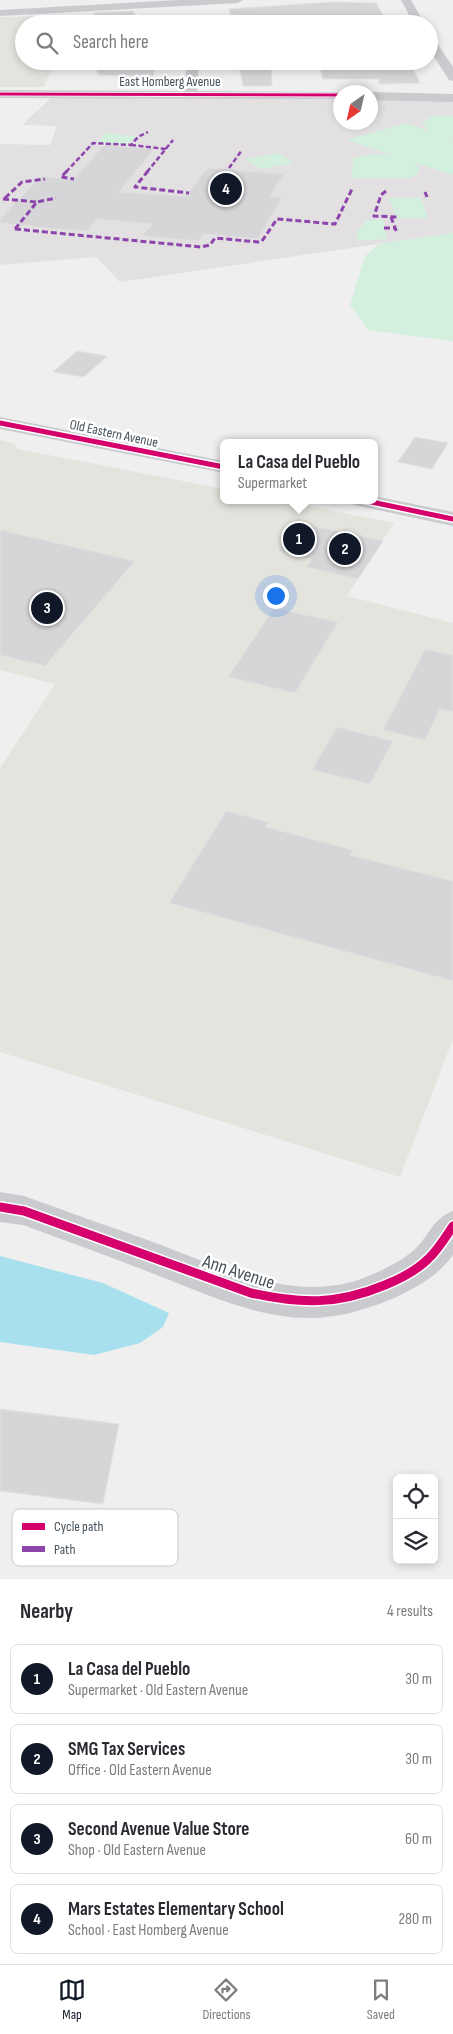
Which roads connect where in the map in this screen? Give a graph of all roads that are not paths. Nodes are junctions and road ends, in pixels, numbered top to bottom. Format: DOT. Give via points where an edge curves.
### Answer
graph roads {
  1 [pos="238,0"];
  2 [pos="406,0"];
  3 [pos="159,4"];
  4 [pos="0,13"];
  5 [pos="166,15"];
  6 [pos="415,15"];
  7 [pos="438,53"];
  8 [pos="192,70"];
  9 [pos="453,77"];
  10 [pos="0,94"];
  11 [pos="190,94"];
  12 [pos="333,95"];
  13 [pos="378,96"];
  14 [pos="453,98"];
  15 [pos="0,423"];
  16 [pos="220,466"];
  17 [pos="378,488"];
  18 [pos="453,501"];
  19 [pos="378,503"];
  20 [pos="453,519"];
  21 [pos="0,1207"];
  22 [pos="453,1226"];
  1 -- 3 [label="street"];
  2 -- 6 [label="street"];
  3 -- 4 [label="street"];
  3 -- 5 [label="street"];
  7 -- 9 [label="street"];
  8 -- 11 [label="street"];
  10 -- 11 [label="street, East Homberg Avenue"];
  11 -- 12 [label="street, East Homberg Avenue"];
  13 -- 14 [label="street"];
  15 -- 16 [label="street, Old Eastern Avenue"];
  17 -- 18 [label="street"];
  19 -- 20 [label="street"];
  21 -- 22 [label="street, Ann Avenue" via="24,1211 274,1300 316,1304 350,1299 401,1278 430,1257"];
}
